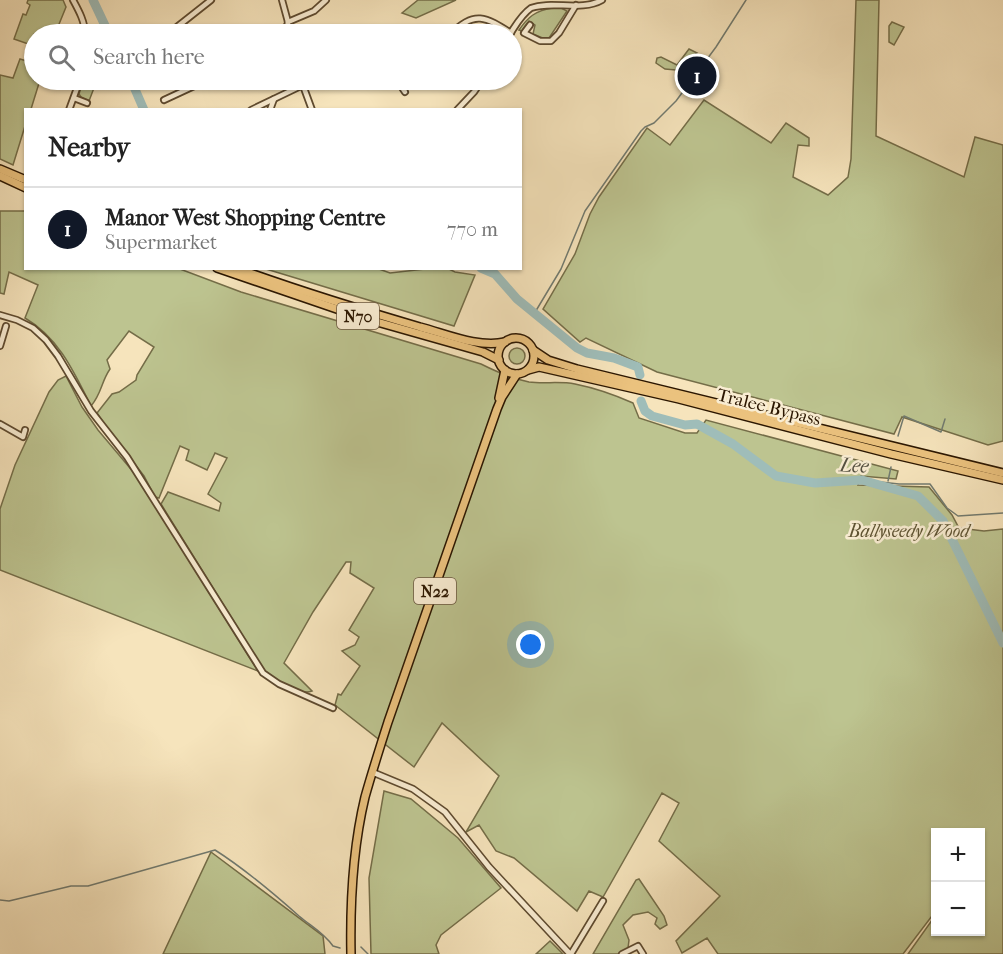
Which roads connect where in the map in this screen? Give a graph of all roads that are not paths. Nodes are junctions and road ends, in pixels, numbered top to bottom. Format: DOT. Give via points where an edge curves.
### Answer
graph roads {
  1 [pos="73,0"];
  2 [pos="211,0"];
  3 [pos="282,0"];
  4 [pos="326,0"];
  5 [pos="602,0"];
  6 [pos="536,3"];
  7 [pos="574,3"];
  8 [pos="84,24"];
  9 [pos="181,24"];
  10 [pos="287,24"];
  11 [pos="462,24"];
  12 [pos="494,24"];
  13 [pos="516,24"];
  14 [pos="530,25"];
  15 [pos="77,90"];
  16 [pos="186,90"];
  17 [pos="290,90"];
  18 [pos="306,90"];
  19 [pos="475,90"];
  20 [pos="74,98"];
  21 [pos="274,99"];
  22 [pos="164,100"];
  23 [pos="87,103"];
  24 [pos="70,108"];
  25 [pos="255,108"];
  26 [pos="271,108"];
  27 [pos="311,108"];
  28 [pos="459,108"];
  29 [pos="0,168"];
  30 [pos="0,176"];
  31 [pos="24,179"];
  32 [pos="24,187"];
  33 [pos="223,270"];
  34 [pos="242,270"];
  35 [pos="0,315"];
  36 [pos="12,334"];
  37 [pos="505,342"];
  38 [pos="0,344"];
  39 [pos="533,350"];
  40 [pos="499,360"];
  41 [pos="504,370"];
  42 [pos="528,370"];
  43 [pos="517,374"];
  44 [pos="632,386"];
  45 [pos="649,389"];
  46 [pos="497,410"];
  47 [pos="0,424"];
  48 [pos="25,430"];
  49 [pos="1003,473"];
  50 [pos="1003,480"];
  51 [pos="333,708"];
  52 [pos="372,772"];
  53 [pos="603,901"];
  54 [pos="351,954"];
  55 [pos="571,954"];
  56 [pos="622,954"];
  57 [pos="643,954"];
  1 -- 8 [label="street"];
  2 -- 9 [label="street"];
  3 -- 10 [label="street"];
  4 -- 10 [label="street" via="314,11"];
  5 -- 7 [label="street" via="585,5"];
  6 -- 7 [label="street"];
  6 -- 13 [label="street"];
  7 -- 14 [label="street" via="551,41 540,41 524,33"];
  11 -- 12 [label="street" via="479,17"];
  15 -- 20 [label="street"];
  16 -- 22 [label="street"];
  17 -- 21 [label="street"];
  18 -- 27 [label="street"];
  19 -- 28 [label="street"];
  20 -- 23 [label="street"];
  20 -- 24 [label="street"];
  21 -- 25 [label="street"];
  21 -- 26 [label="street"];
  29 -- 31 [label="main road"];
  30 -- 32 [label="main road"];
  33 -- 40 [label="main road, N70"];
  34 -- 37 [label="main road, N70" via="431,330 492,345"];
  35 -- 51 [label="street" via="33,328 58,356 91,411 127,457 263,673"];
  36 -- 38 [label="street" via="5,329"];
  37 -- 39 [label="main road" via="520,339"];
  37 -- 40 [label="main road" via="499,350"];
  39 -- 42 [label="main road" via="534,361"];
  39 -- 44 [label="main road, Tralee Bypass" via="561,365"];
  40 -- 41 [label="main road"];
  41 -- 43 [label="main road"];
  41 -- 46 [label="main road, N22"];
  42 -- 43 [label="main road"];
  42 -- 44 [label="main road, Tralee Bypass" via="539,367"];
  43 -- 46 [label="main road, N22"];
  44 -- 45 [label="main road, Tralee Bypass"];
  45 -- 49 [label="main road, Tralee Bypass"];
  45 -- 50 [label="main road, Tralee Bypass"];
  46 -- 52 [label="main road, N22"];
  47 -- 48 [label="street" via="22,437"];
  52 -- 54 [label="main road, N22" via="355,867"];
  52 -- 55 [label="street" via="413,789 445,812 489,867"];
  53 -- 55 [label="street"];
  56 -- 57 [label="street" via="635,946"];
}
